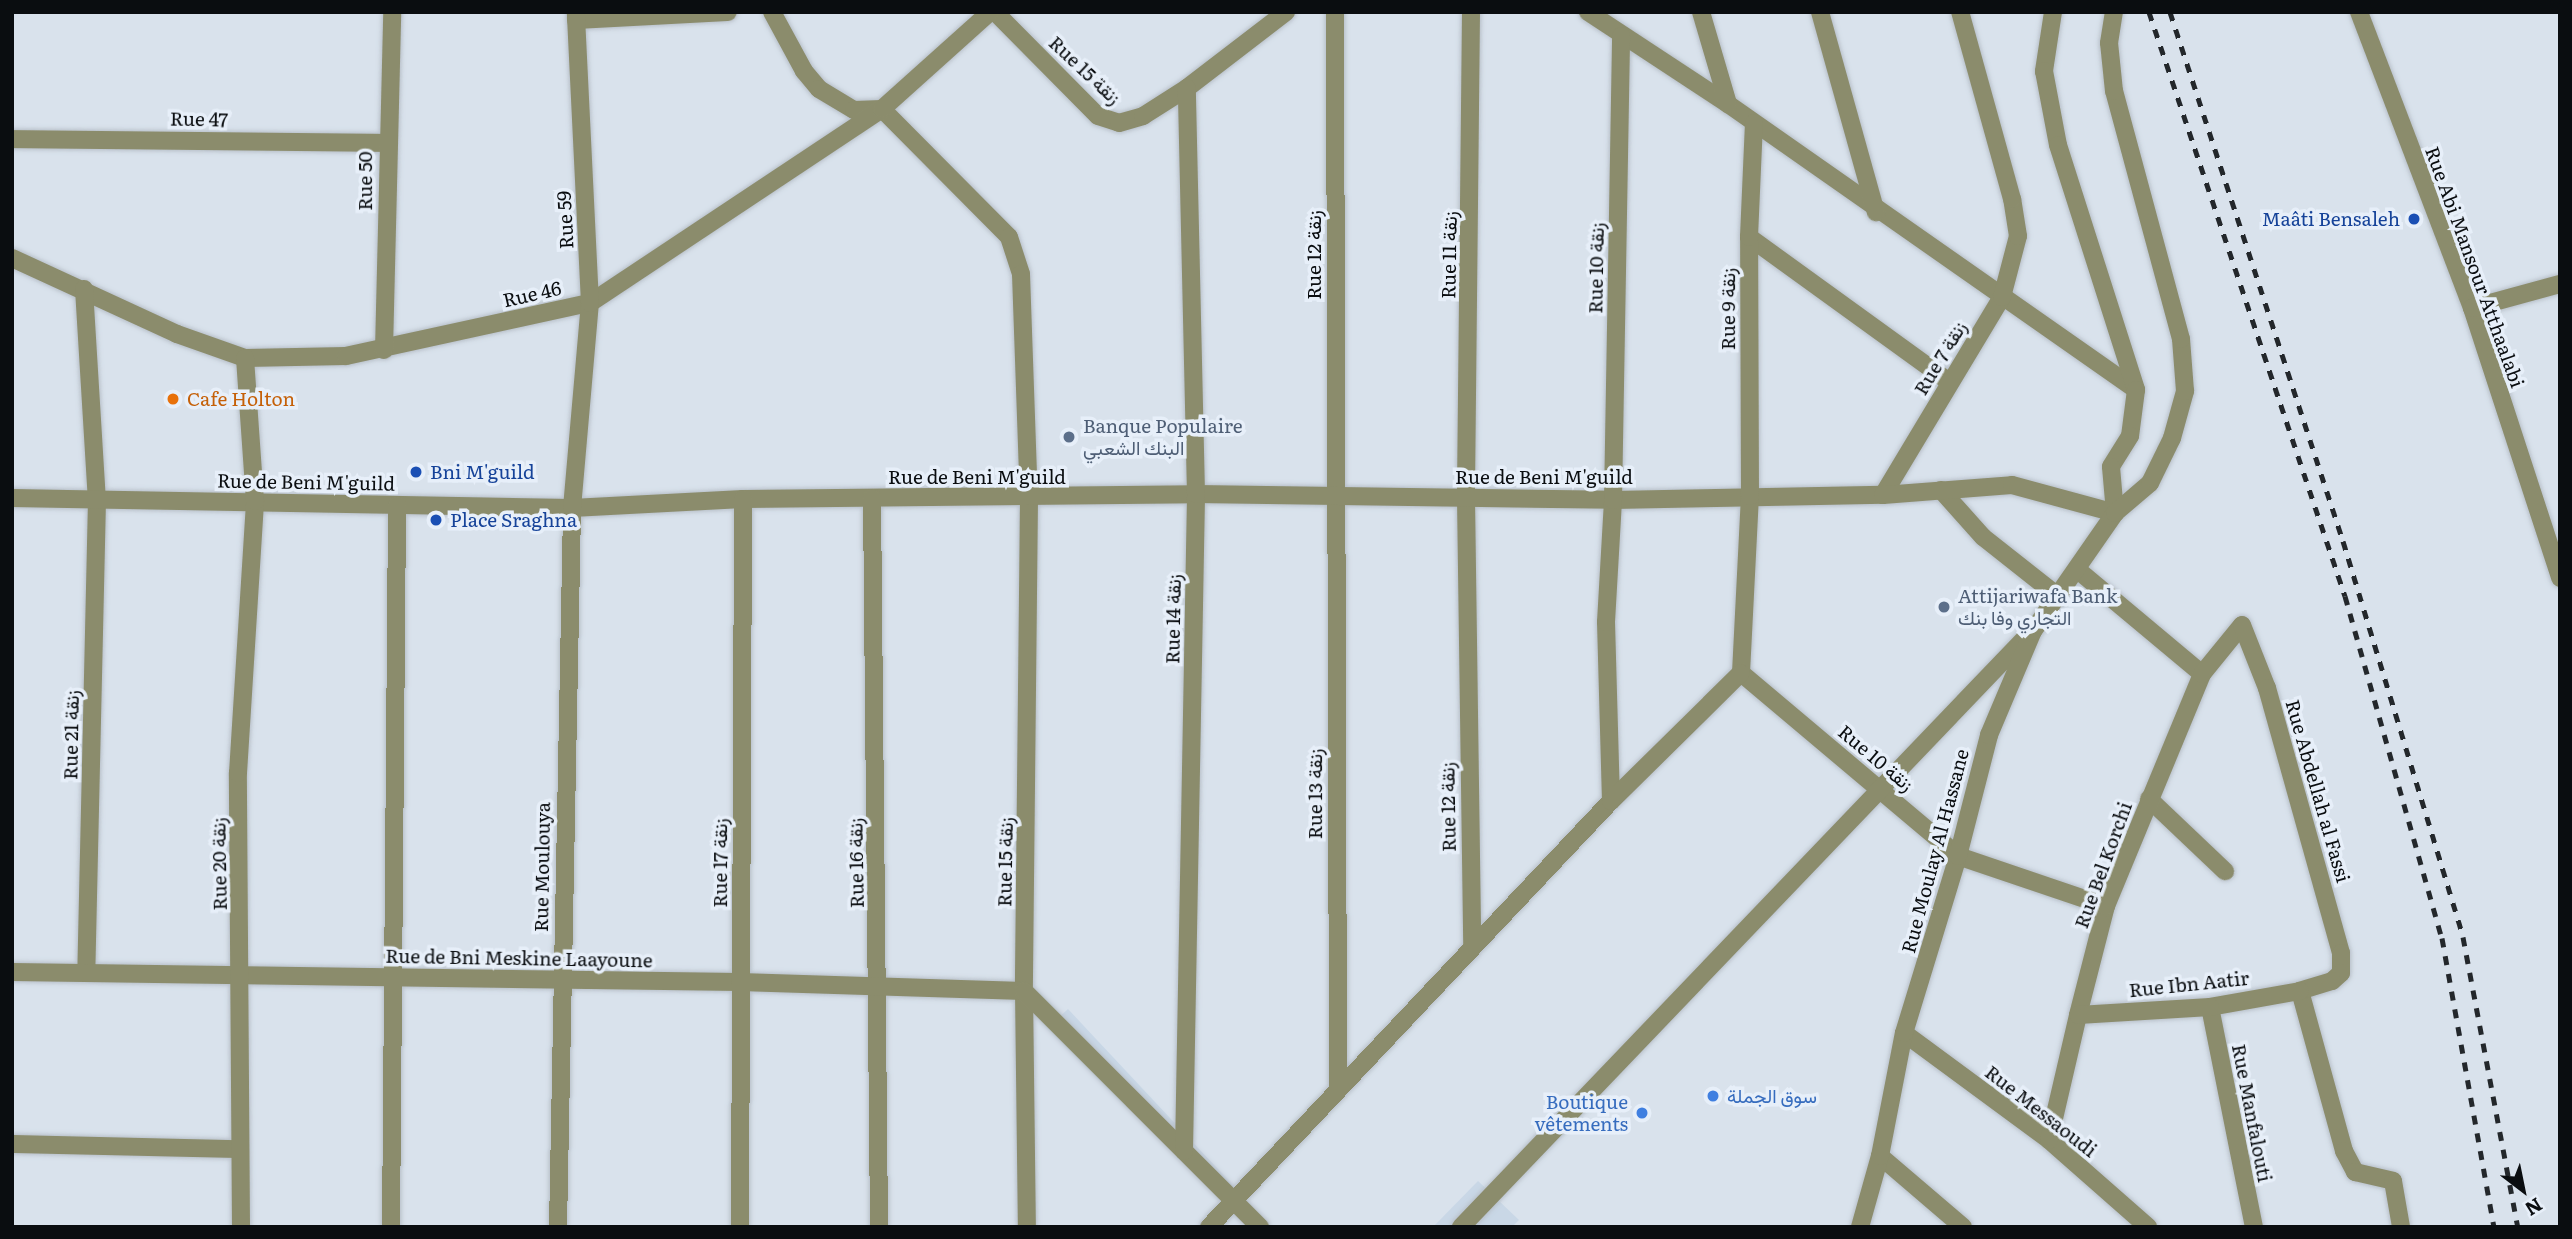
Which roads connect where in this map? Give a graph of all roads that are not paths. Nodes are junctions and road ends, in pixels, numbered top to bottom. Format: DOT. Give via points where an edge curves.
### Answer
graph roads {
  1 [pos="392,12"];
  2 [pos="728,12"];
  3 [pos="772,12"];
  4 [pos="993,12"];
  5 [pos="1286,12"];
  6 [pos="1335,12"];
  7 [pos="1471,12"];
  8 [pos="1588,12"];
  9 [pos="1701,12"];
  10 [pos="1820,12"];
  11 [pos="1960,12"];
  12 [pos="2053,12"];
  13 [pos="2114,12"];
  14 [pos="2359,12"];
  15 [pos="576,16"];
  16 [pos="1620,36"];
  17 [pos="1187,88"];
  18 [pos="1728,104"];
  19 [pos="882,109"];
  20 [pos="1754,123"];
  21 [pos="12,139"];
  22 [pos="386,143"];
  23 [pos="1876,212"];
  24 [pos="1749,237"];
  25 [pos="12,258"];
  26 [pos="2560,284"];
  27 [pos="84,289"];
  28 [pos="2002,297"];
  29 [pos="590,303"];
  30 [pos="2472,308"];
  31 [pos="384,350"];
  32 [pos="245,358"];
  33 [pos="1949,382"];
  34 [pos="2136,390"];
  35 [pos="1941,490"];
  36 [pos="1196,494"];
  37 [pos="1750,495"];
  38 [pos="1883,495"];
  39 [pos="1335,497"];
  40 [pos="12,498"];
  41 [pos="873,498"];
  42 [pos="1029,498"];
  43 [pos="1466,498"];
  44 [pos="743,499"];
  45 [pos="97,500"];
  46 [pos="1613,500"];
  47 [pos="255,501"];
  48 [pos="397,505"];
  49 [pos="572,508"];
  50 [pos="2115,513"];
  51 [pos="2079,571"];
  52 [pos="2560,578"];
  53 [pos="2059,597"];
  54 [pos="2242,625"];
  55 [pos="2033,631"];
  56 [pos="1741,673"];
  57 [pos="2202,674"];
  58 [pos="1883,790"];
  59 [pos="2149,799"];
  60 [pos="1611,801"];
  61 [pos="1958,856"];
  62 [pos="2225,871"];
  63 [pos="2106,906"];
  64 [pos="1472,948"];
  65 [pos="12,972"];
  66 [pos="86,972"];
  67 [pos="2341,973"];
  68 [pos="396,975"];
  69 [pos="241,976"];
  70 [pos="560,982"];
  71 [pos="740,982"];
  72 [pos="878,988"];
  73 [pos="1024,991"];
  74 [pos="2301,991"];
  75 [pos="2210,1007"];
  76 [pos="2078,1015"];
  77 [pos="1904,1033"];
  78 [pos="1338,1090"];
  79 [pos="2049,1140"];
  80 [pos="12,1144"];
  81 [pos="240,1149"];
  82 [pos="1184,1151"];
  83 [pos="1880,1156"];
  84 [pos="1236,1201"];
  85 [pos="241,1227"];
  86 [pos="391,1227"];
  87 [pos="558,1227"];
  88 [pos="740,1227"];
  89 [pos="879,1227"];
  90 [pos="1027,1227"];
  91 [pos="1209,1227"];
  92 [pos="1260,1227"];
  93 [pos="1461,1227"];
  94 [pos="1860,1227"];
  95 [pos="1963,1227"];
  96 [pos="2148,1227"];
  97 [pos="2254,1227"];
  98 [pos="2401,1227"];
  1 -- 22 [label="street, Rue 50"];
  2 -- 15 [label="street"];
  3 -- 19 [label="street" via="804,71 834,102 854,110"];
  4 -- 17 [label="street, Rue 15 زنقة" via="1098,116 1119,123 1143,116"];
  4 -- 19 [label="street, Rue 46"];
  5 -- 17 [label="street"];
  6 -- 39 [label="street, Rue 12 زنقة"];
  7 -- 43 [label="street, Rue 11 زنقة"];
  8 -- 16 [label="street"];
  9 -- 18 [label="street"];
  10 -- 23 [label="street"];
  11 -- 28 [label="street, Rue 7 زنقة" via="2018,236"];
  12 -- 34 [label="street" via="2044,71 2058,145"];
  13 -- 50 [label="street, Rue Moulay Al Hassane" via="2109,43 2115,91 2181,340 2185,391 2172,438 2150,483"];
  14 -- 30 [label="street, Rue Abi Mansour Atthaalabi"];
  15 -- 29 [label="street, Rue 59"];
  16 -- 18 [label="street"];
  16 -- 46 [label="street, Rue 10 زنقة"];
  17 -- 36 [label="street, Rue 14 زنقة"];
  18 -- 20 [label="street"];
  19 -- 29 [label="street, Rue 46"];
  19 -- 42 [label="street" via="1009,237 1021,274"];
  20 -- 23 [label="street"];
  20 -- 24 [label="street, Rue 9 زنقة"];
  21 -- 22 [label="street, Rue 47"];
  22 -- 31 [label="street, Rue 50"];
  23 -- 28 [label="street"];
  24 -- 33 [label="street"];
  24 -- 37 [label="street, Rue 9 زنقة"];
  25 -- 27 [label="street, Rue 46"];
  26 -- 30 [label="street"];
  27 -- 32 [label="street, Rue 46" via="177,334"];
  27 -- 45 [label="street, Rue 21 زنقة"];
  28 -- 33 [label="street, Rue 7 زنقة"];
  28 -- 34 [label="street"];
  29 -- 31 [label="street, Rue 46"];
  29 -- 49 [label="street, Rue 59"];
  30 -- 52 [label="street, Rue Abi Mansour Atthaalabi"];
  31 -- 32 [label="street, Rue 46" via="292,360"];
  32 -- 47 [label="street, Rue 20 زنقة"];
  33 -- 38 [label="street, Rue 7 زنقة"];
  34 -- 50 [label="street" via="2130,436 2111,467"];
  35 -- 38 [label="street, Rue de Beni M'guild"];
  35 -- 50 [label="street, Rue de Beni M'guild" via="2012,485"];
  35 -- 53 [label="street" via="1983,537"];
  36 -- 39 [label="street, Rue de Beni M'guild"];
  36 -- 42 [label="street, Rue de Beni M'guild"];
  36 -- 82 [label="street, Rue 14 زنقة"];
  37 -- 38 [label="street, Rue de Beni M'guild"];
  37 -- 46 [label="street, Rue de Beni M'guild"];
  37 -- 56 [label="street"];
  39 -- 43 [label="street, Rue de Beni M'guild"];
  39 -- 78 [label="street, Rue 13 زنقة"];
  40 -- 45 [label="street, Rue de Beni M'guild"];
  41 -- 42 [label="street, Rue de Beni M'guild"];
  41 -- 44 [label="street, Rue de Beni M'guild"];
  41 -- 72 [label="street, Rue 16 زنقة"];
  42 -- 73 [label="street, Rue 15 زنقة"];
  43 -- 46 [label="street, Rue de Beni M'guild"];
  43 -- 64 [label="street, Rue 12 زنقة"];
  44 -- 49 [label="street, Rue de Beni M'guild"];
  44 -- 71 [label="street, Rue 17 زنقة"];
  45 -- 47 [label="street, Rue de Beni M'guild"];
  45 -- 66 [label="street, Rue 21 زنقة"];
  46 -- 60 [label="street" via="1606,622"];
  47 -- 48 [label="street, Rue de Beni M'guild"];
  47 -- 69 [label="street, Rue 20 زنقة" via="239,773"];
  48 -- 49 [label="street, Rue de Beni M'guild"];
  48 -- 68 [label="street"];
  49 -- 70 [label="street, Rue Moulouya"];
  50 -- 51 [label="street, Rue Moulay Al Hassane"];
  51 -- 53 [label="street, Rue Moulay Al Hassane"];
  51 -- 57 [label="street"];
  53 -- 55 [label="street, Rue Moulay Al Hassane"];
  54 -- 57 [label="street, Rue Bel Korchi"];
  54 -- 67 [label="street, Rue Abdellah al Fassi" via="2267,688 2341,953"];
  55 -- 58 [label="street"];
  55 -- 61 [label="street, Rue Moulay Al Hassane" via="1989,735"];
  56 -- 58 [label="street, Rue 10 زنقة"];
  56 -- 60 [label="street"];
  57 -- 59 [label="street, Rue Bel Korchi"];
  58 -- 61 [label="street, Rue 10 زنقة"];
  58 -- 93 [label="street"];
  59 -- 62 [label="street"];
  59 -- 63 [label="street, Rue Bel Korchi"];
  60 -- 64 [label="street"];
  61 -- 63 [label="street"];
  61 -- 77 [label="street, Rue Moulay Al Hassane"];
  63 -- 76 [label="street, Rue Bel Korchi"];
  64 -- 78 [label="street"];
  65 -- 66 [label="street, Rue de Bni Meskine Laayoune"];
  66 -- 69 [label="street, Rue de Bni Meskine Laayoune"];
  67 -- 74 [label="street, Rue Ibn Aatir" via="2332,981"];
  68 -- 69 [label="street, Rue de Bni Meskine Laayoune"];
  68 -- 70 [label="street, Rue de Bni Meskine Laayoune"];
  68 -- 86 [label="street"];
  69 -- 81 [label="street, Rue 20 زنقة"];
  70 -- 71 [label="street, Rue de Bni Meskine Laayoune"];
  70 -- 87 [label="street, Rue Moulouya"];
  71 -- 72 [label="street, Rue de Bni Meskine Laayoune"];
  71 -- 88 [label="street, Rue 17 زنقة"];
  72 -- 73 [label="street, Rue de Bni Meskine Laayoune"];
  72 -- 89 [label="street, Rue 16 زنقة"];
  73 -- 82 [label="street"];
  73 -- 90 [label="street, Rue 15 زنقة"];
  74 -- 75 [label="street, Rue Ibn Aatir"];
  74 -- 98 [label="street" via="2344,1151 2356,1172 2393,1181"];
  75 -- 76 [label="street, Rue Ibn Aatir"];
  75 -- 97 [label="street, Rue Manfalouti"];
  76 -- 79 [label="street, Rue Bel Korchi"];
  77 -- 79 [label="street, Rue Messaoudi"];
  77 -- 83 [label="street, Rue Moulay Al Hassane"];
  78 -- 84 [label="street"];
  79 -- 96 [label="street, Rue Messaoudi"];
  80 -- 81 [label="street"];
  81 -- 85 [label="street, Rue 20 زنقة"];
  82 -- 84 [label="street"];
  83 -- 94 [label="street, Rue Moulay Al Hassane"];
  83 -- 95 [label="street"];
  84 -- 91 [label="street"];
  84 -- 92 [label="street"];
}
